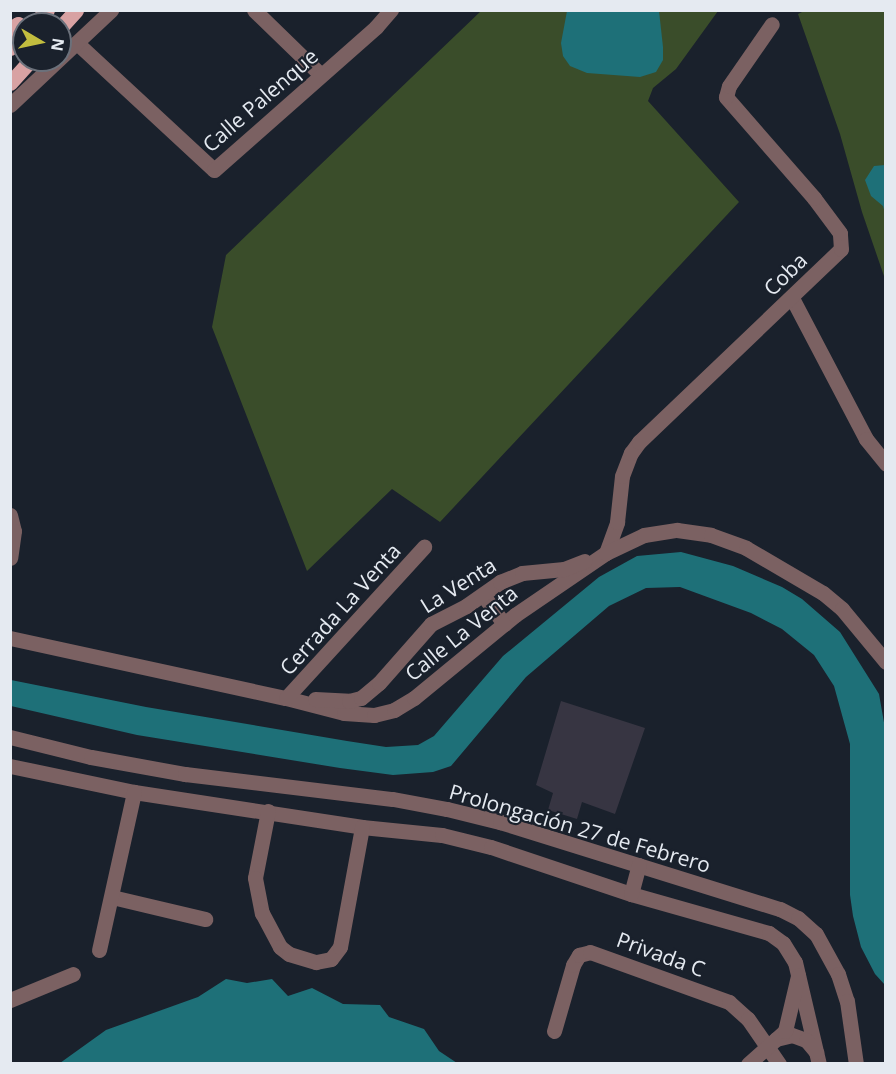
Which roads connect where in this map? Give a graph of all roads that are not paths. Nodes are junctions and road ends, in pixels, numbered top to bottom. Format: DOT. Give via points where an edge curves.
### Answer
graph roads {
  1 [pos="111,10"];
  2 [pos="254,10"];
  3 [pos="391,10"];
  4 [pos="772,24"];
  5 [pos="78,44"];
  6 [pos="320,75"];
  7 [pos="10,105"];
  8 [pos="792,298"];
  9 [pos="885,464"];
  10 [pos="10,515"];
  11 [pos="424,547"];
  12 [pos="606,553"];
  13 [pos="10,558"];
  14 [pos="483,595"];
  15 [pos="504,624"];
  16 [pos="10,638"];
  17 [pos="885,662"];
  18 [pos="286,698"];
  19 [pos="10,737"];
  20 [pos="10,766"];
  21 [pos="134,792"];
  22 [pos="447,809"];
  23 [pos="268,812"];
  24 [pos="362,827"];
  25 [pos="442,835"];
  26 [pos="639,865"];
  27 [pos="631,894"];
  28 [pos="112,897"];
  29 [pos="205,919"];
  30 [pos="99,950"];
  31 [pos="798,973"];
  32 [pos="74,974"];
  33 [pos="10,1000"];
  34 [pos="554,1031"];
  35 [pos="772,1042"];
  36 [pos="818,1059"];
  37 [pos="748,1064"];
  38 [pos="779,1064"];
  39 [pos="856,1064"];
  1 -- 5 [label="street"];
  2 -- 6 [label="street"];
  3 -- 6 [label="street, Calle Palenque"];
  4 -- 8 [label="street, Coba" via="729,86 726,97 807,189 840,233 842,242 838,253"];
  5 -- 6 [label="street, Calle Palenque" via="214,170"];
  5 -- 7 [label="street"];
  8 -- 9 [label="street" via="866,439"];
  8 -- 12 [label="street, Coba" via="631,453 622,476 617,522"];
  10 -- 13 [label="street" via="14,531"];
  11 -- 18 [label="street, Cerrada La Venta"];
  12 -- 14 [label="street, La Venta" via="598,552 585,562 564,569 514,575"];
  12 -- 15 [label="street, Calle La Venta"];
  12 -- 17 [label="street, Calle La Venta" via="644,534 662,531 694,531 729,541 823,593 842,609"];
  14 -- 15 [label="street"];
  14 -- 18 [label="street, La Venta" via="431,624 361,698"];
  15 -- 18 [label="street, Calle La Venta" via="394,710 354,715"];
  16 -- 18 [label="street, Calle La Venta"];
  19 -- 22 [label="street, Prolongación 27 de Febrero" via="185,774"];
  20 -- 21 [label="street, Prolongación 27 de Febrero"];
  21 -- 23 [label="street, Prolongación 27 de Febrero"];
  21 -- 28 [label="street"];
  22 -- 25 [label="street"];
  22 -- 26 [label="street, Prolongación 27 de Febrero"];
  23 -- 24 [label="street, Prolongación 27 de Febrero"];
  23 -- 24 [label="street" via="255,878 262,913 280,947 316,962 331,959 340,947"];
  24 -- 25 [label="street, Prolongación 27 de Febrero"];
  25 -- 27 [label="street, Prolongación 27 de Febrero" via="491,847"];
  26 -- 27 [label="street"];
  26 -- 39 [label="street, Prolongación 27 de Febrero" via="780,909 816,934 843,987"];
  27 -- 31 [label="street, Prolongación 27 de Febrero" via="769,933 783,943"];
  28 -- 29 [label="street"];
  28 -- 30 [label="street"];
  31 -- 35 [label="street" via="787,1026"];
  31 -- 36 [label="street, Prolongación 27 de Febrero"];
  32 -- 33 [label="street"];
  34 -- 35 [label="street, Privada C" via="573,965 579,955 590,952 729,1002"];
  35 -- 36 [label="street" via="792,1035 806,1040"];
  35 -- 37 [label="street"];
  35 -- 38 [label="street, Privada C"];
}
